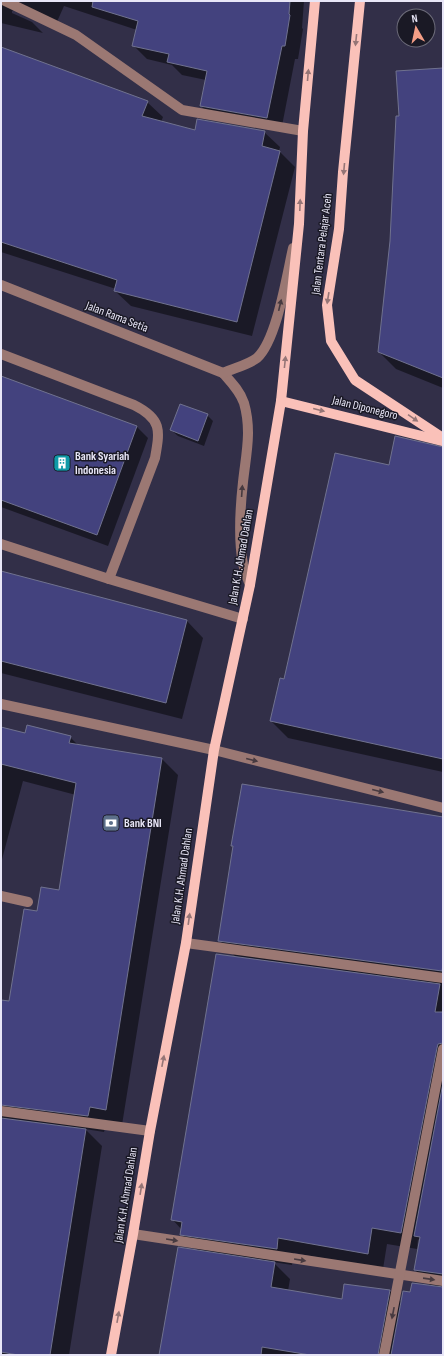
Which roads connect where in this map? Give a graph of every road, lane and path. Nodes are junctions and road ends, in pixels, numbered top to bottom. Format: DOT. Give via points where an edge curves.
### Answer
graph roads {
  1 [pos="5,1"];
  2 [pos="315,1"];
  3 [pos="360,1"];
  4 [pos="303,131"];
  5 [pos="299,224"];
  6 [pos="1,285"];
  7 [pos="1,354"];
  8 [pos="223,372"];
  9 [pos="281,401"];
  10 [pos="443,439"];
  11 [pos="1,544"];
  12 [pos="109,579"];
  13 [pos="250,585"];
  14 [pos="243,619"];
  15 [pos="1,704"];
  16 [pos="214,750"];
  17 [pos="443,808"];
  18 [pos="1,896"];
  19 [pos="28,902"];
  20 [pos="186,943"];
  21 [pos="443,978"];
  22 [pos="443,1049"];
  23 [pos="1,1111"];
  24 [pos="150,1131"];
  25 [pos="133,1234"];
  26 [pos="400,1275"];
  27 [pos="443,1281"];
  28 [pos="111,1355"];
  29 [pos="384,1355"];
  1 -- 4 [label="street" via="76,35 182,110"];
  4 -- 2 [label="main road, Jalan Tentara Pelajar Aceh, one-way"];
  3 -- 10 [label="main road, Jalan Tentara Pelajar Aceh, one-way" via="340,229 327,305 331,341 355,380"];
  5 -- 4 [label="main road, Jalan Tentara Pelajar Aceh, one-way"];
  8 -- 5 [label="street, one-way" via="257,358 274,330"];
  9 -- 5 [label="main road, Jalan Tentara Pelajar Aceh, one-way"];
  6 -- 8 [label="street, Jalan Rama Setia"];
  7 -- 12 [label="street" via="145,410 158,428 154,458"];
  13 -- 8 [label="street, one-way" via="243,565 240,529 249,439 248,425 244,402"];
  9 -- 10 [label="main road, Jalan Diponegoro, one-way"];
  9 -- 13 [label="main road, Jalan K.H. Ahmad Dahlan"];
  11 -- 12 [label="street"];
  12 -- 14 [label="street"];
  13 -- 14 [label="main road, Jalan K.H. Ahmad Dahlan"];
  14 -- 16 [label="main road, Jalan K.H. Ahmad Dahlan"];
  15 -- 16 [label="street"];
  16 -- 17 [label="street, one-way"];
  20 -- 16 [label="main road, Jalan K.H. Ahmad Dahlan, one-way"];
  18 -- 19 [label="street"];
  20 -- 21 [label="street"];
  24 -- 20 [label="main road, Jalan K.H. Ahmad Dahlan, one-way"];
  22 -- 26 [label="street"];
  23 -- 24 [label="street"];
  25 -- 24 [label="main road, Jalan K.H. Ahmad Dahlan, one-way"];
  25 -- 26 [label="street, one-way"];
  28 -- 25 [label="main road, Jalan K.H. Ahmad Dahlan, one-way"];
  26 -- 27 [label="street, one-way"];
  26 -- 29 [label="street, one-way"];
}
